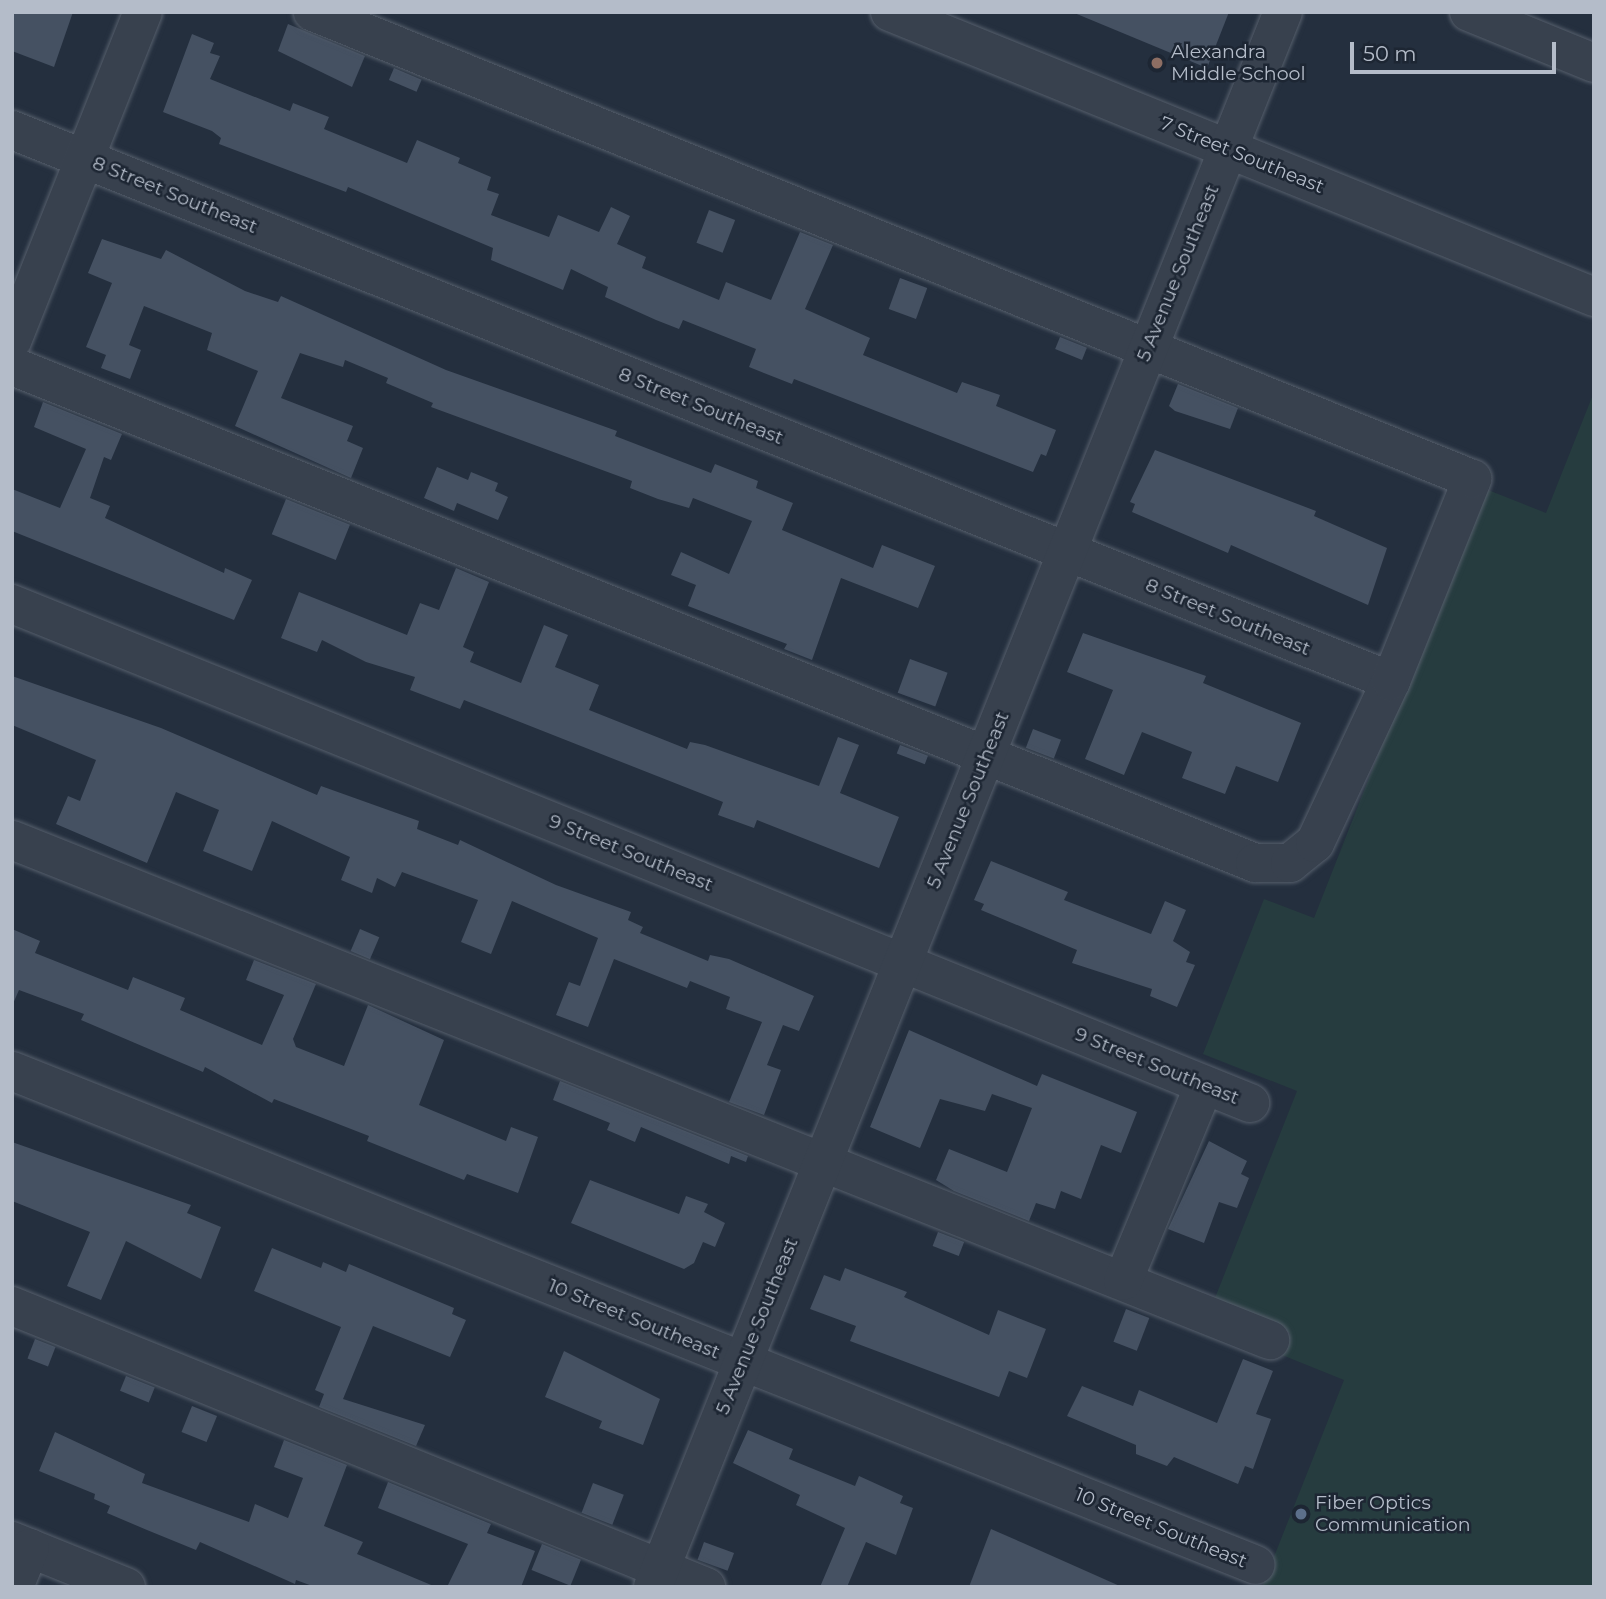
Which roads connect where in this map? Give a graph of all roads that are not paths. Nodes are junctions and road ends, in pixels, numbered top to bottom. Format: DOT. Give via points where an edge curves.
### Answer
graph roads {
  1 [pos="143,12"];
  2 [pos="313,12"];
  3 [pos="890,12"];
  4 [pos="1283,12"];
  5 [pos="1472,13"];
  6 [pos="1594,63"];
  7 [pos="12,130"];
  8 [pos="1228,150"];
  9 [pos="86,159"];
  10 [pos="1594,298"];
  11 [pos="12,341"];
  12 [pos="1148,348"];
  13 [pos="12,366"];
  14 [pos="1066,553"];
  15 [pos="12,604"];
  16 [pos="1391,681"];
  17 [pos="985,755"];
  18 [pos="12,840"];
  19 [pos="902,963"];
  20 [pos="12,1071"];
  21 [pos="1204,1085"];
  22 [pos="1250,1103"];
  23 [pos="823,1160"];
  24 [pos="1123,1281"];
  25 [pos="12,1306"];
  26 [pos="1270,1340"];
  27 [pos="743,1362"];
  28 [pos="21,1545"];
  29 [pos="1256,1565"];
  30 [pos="657,1577"];
  31 [pos="14,1587"];
  32 [pos="126,1587"];
  33 [pos="706,1587"];
  1 -- 9 [label="street"];
  2 -- 12 [label="street"];
  3 -- 8 [label="street, 7 Street Southeast"];
  4 -- 8 [label="street, 5 Avenue Southeast"];
  5 -- 6 [label="street"];
  7 -- 9 [label="street, 8 Street Southeast"];
  8 -- 10 [label="street, 7 Street Southeast"];
  8 -- 12 [label="street, 5 Avenue Southeast"];
  9 -- 11 [label="street"];
  9 -- 14 [label="street, 8 Street Southeast"];
  12 -- 14 [label="street, 5 Avenue Southeast"];
  12 -- 16 [label="street" via="1472,479"];
  13 -- 17 [label="street"];
  14 -- 16 [label="street, 8 Street Southeast"];
  14 -- 17 [label="street, 5 Avenue Southeast"];
  15 -- 19 [label="street, 9 Street Southeast"];
  16 -- 17 [label="street" via="1315,843 1290,863 1255,863"];
  17 -- 19 [label="street, 5 Avenue Southeast"];
  18 -- 23 [label="street"];
  19 -- 21 [label="street, 9 Street Southeast"];
  19 -- 23 [label="street, 5 Avenue Southeast"];
  20 -- 27 [label="street, 10 Street Southeast"];
  21 -- 22 [label="street, 9 Street Southeast"];
  21 -- 24 [label="street"];
  23 -- 24 [label="street"];
  23 -- 27 [label="street, 5 Avenue Southeast"];
  24 -- 26 [label="street"];
  25 -- 30 [label="street"];
  27 -- 29 [label="street, 10 Street Southeast"];
  27 -- 30 [label="street, 5 Avenue Southeast"];
  28 -- 31 [label="street"];
  28 -- 32 [label="street"];
  30 -- 33 [label="street"];
}
